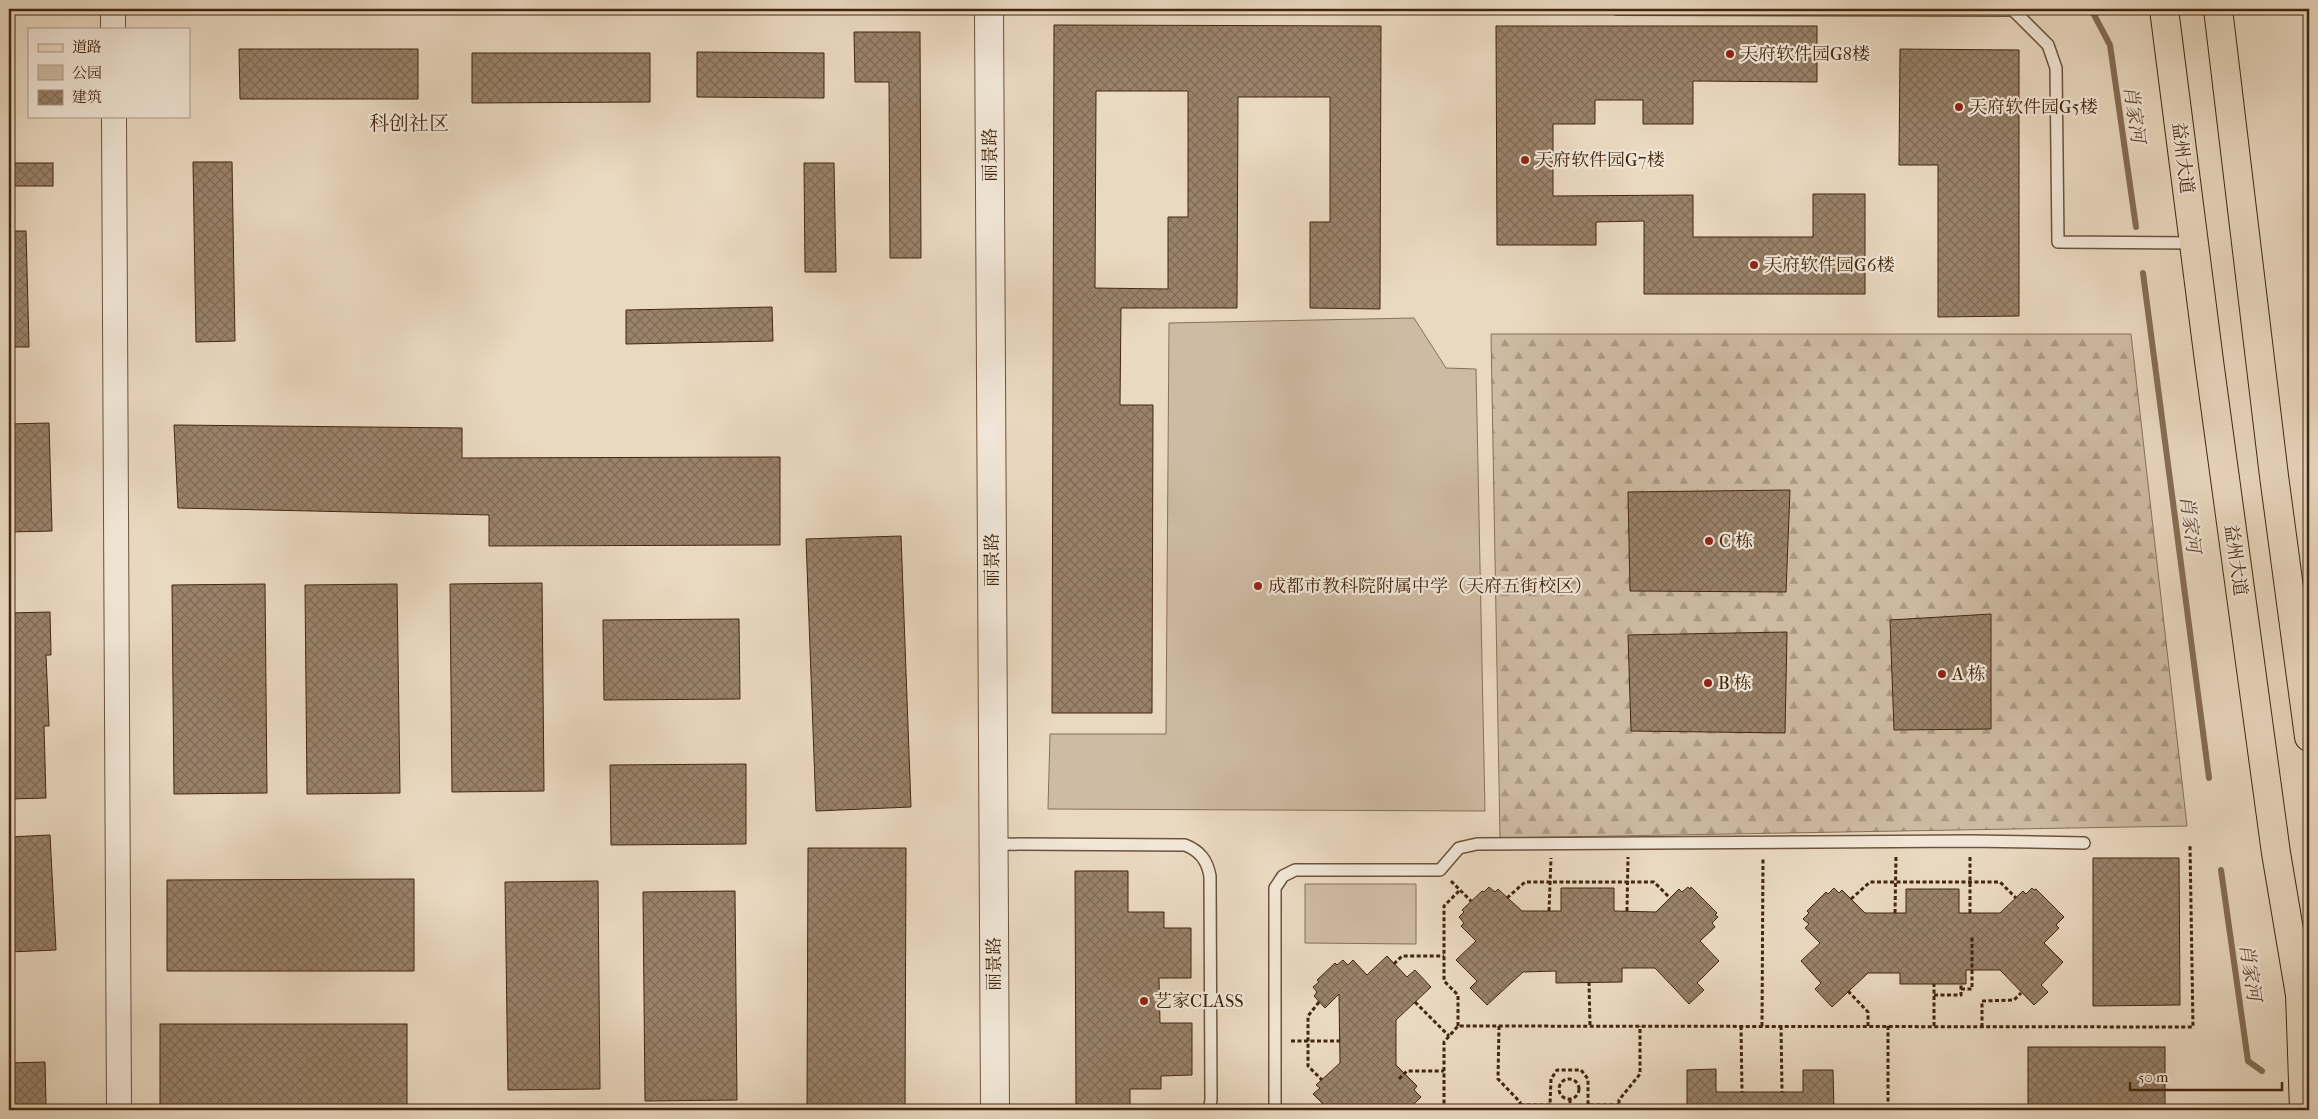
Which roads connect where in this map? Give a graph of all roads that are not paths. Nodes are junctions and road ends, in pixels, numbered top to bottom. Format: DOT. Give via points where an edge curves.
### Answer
graph roads {
  1 [pos="113,9"];
  2 [pos="989,9"];
  3 [pos="1617,9"];
  4 [pos="2164,9"];
  5 [pos="2218,9"];
  6 [pos="113,28"];
  7 [pos="114,118"];
  8 [pos="2194,243"];
  9 [pos="2309,737"];
  10 [pos="2084,843"];
  11 [pos="993,844"];
  12 [pos="118,1110"];
  13 [pos="995,1110"];
  14 [pos="1209,1110"];
  15 [pos="1275,1110"];
  16 [pos="2304,1110"];
  1 -- 6 [label="street"];
  2 -- 11 [label="street, 丽景路"];
  3 -- 8 [label="lane" via="2013,10 2048,45 2056,68 2058,242"];
  4 -- 8 [label="main road, 益州大道"];
  5 -- 9 [label="main road"];
  7 -- 12 [label="street"];
  8 -- 16 [label="main road, 益州大道" via="2276,853 2300,995"];
  10 -- 15 [label="lane" via="1477,844 1459,848 1440,870 1295,870 1283,876 1275,888"];
  11 -- 13 [label="street, 丽景路"];
  11 -- 14 [label="lane" via="1185,845 1203,856 1210,876"];
}
